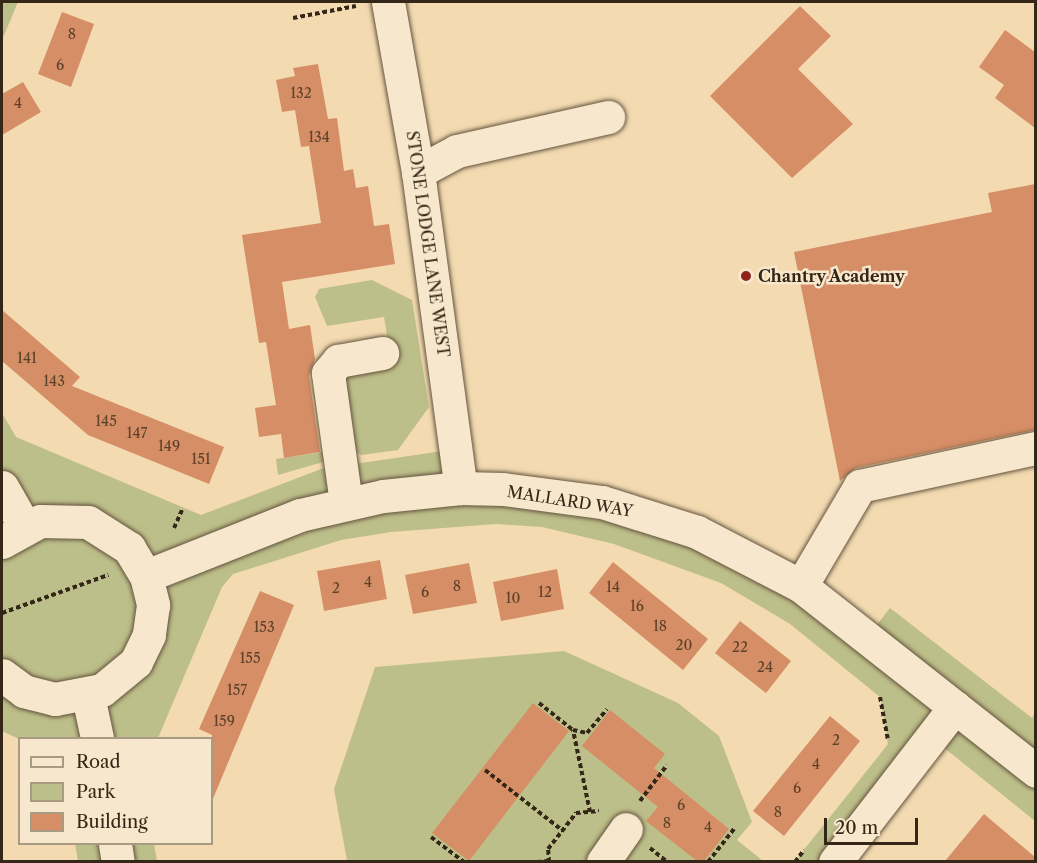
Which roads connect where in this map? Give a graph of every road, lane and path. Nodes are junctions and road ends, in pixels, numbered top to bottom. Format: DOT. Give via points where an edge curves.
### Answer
graph roads {
  1 [pos="378,3"];
  2 [pos="292,18"];
  3 [pos="608,117"];
  4 [pos="418,172"];
  5 [pos="382,353"];
  6 [pos="1035,448"];
  7 [pos="2,487"];
  8 [pos="461,488"];
  9 [pos="346,503"];
  10 [pos="183,508"];
  11 [pos="174,528"];
  12 [pos="13,535"];
  13 [pos="110,574"];
  14 [pos="146,576"];
  15 [pos="801,586"];
  16 [pos="2,613"];
  17 [pos="2,675"];
  18 [pos="88,696"];
  19 [pos="539,703"];
  20 [pos="955,707"];
  21 [pos="607,709"];
  22 [pos="573,730"];
  23 [pos="97,737"];
  24 [pos="667,765"];
  25 [pos="485,770"];
  26 [pos="1035,771"];
  27 [pos="590,812"];
  28 [pos="630,818"];
  29 [pos="734,829"];
  30 [pos="563,831"];
  31 [pos="431,837"];
  32 [pos="115,845"];
  33 [pos="118,861"];
  34 [pos="464,861"];
  35 [pos="537,861"];
  36 [pos="549,861"];
  37 [pos="601,861"];
  38 [pos="708,861"];
  39 [pos="836,861"];
  1 -- 2 [label="path"];
  1 -- 4 [label="street, STONE LODGE LANE WEST"];
  3 -- 4 [label="street" via="456,151"];
  4 -- 8 [label="street, STONE LODGE LANE WEST"];
  5 -- 9 [label="street" via="338,361 328,373"];
  6 -- 15 [label="street" via="860,486"];
  7 -- 12 [label="street"];
  8 -- 9 [label="street, MALLARD WAY"];
  8 -- 15 [label="street, MALLARD WAY" via="549,493 640,512 732,548"];
  9 -- 14 [label="street, MALLARD WAY" via="264,528"];
  10 -- 11 [label="path"];
  12 -- 14 [label="street" via="56,519 88,522 129,548"];
  13 -- 16 [label="path"];
  14 -- 18 [label="street" via="153,605 143,649 126,673"];
  15 -- 20 [label="street, MALLARD WAY"];
  17 -- 18 [label="street" via="39,696"];
  18 -- 23 [label="street"];
  19 -- 22 [label="path"];
  20 -- 26 [label="street, MALLARD WAY"];
  20 -- 39 [label="street"];
  21 -- 22 [label="path" via="587,733"];
  22 -- 27 [label="path"];
  24 -- 28 [label="path"];
  25 -- 30 [label="path"];
  28 -- 37 [label="street"];
  29 -- 38 [label="path"];
  31 -- 34 [label="path"];
  32 -- 33 [label="street"];
  35 -- 36 [label="path"];
}
